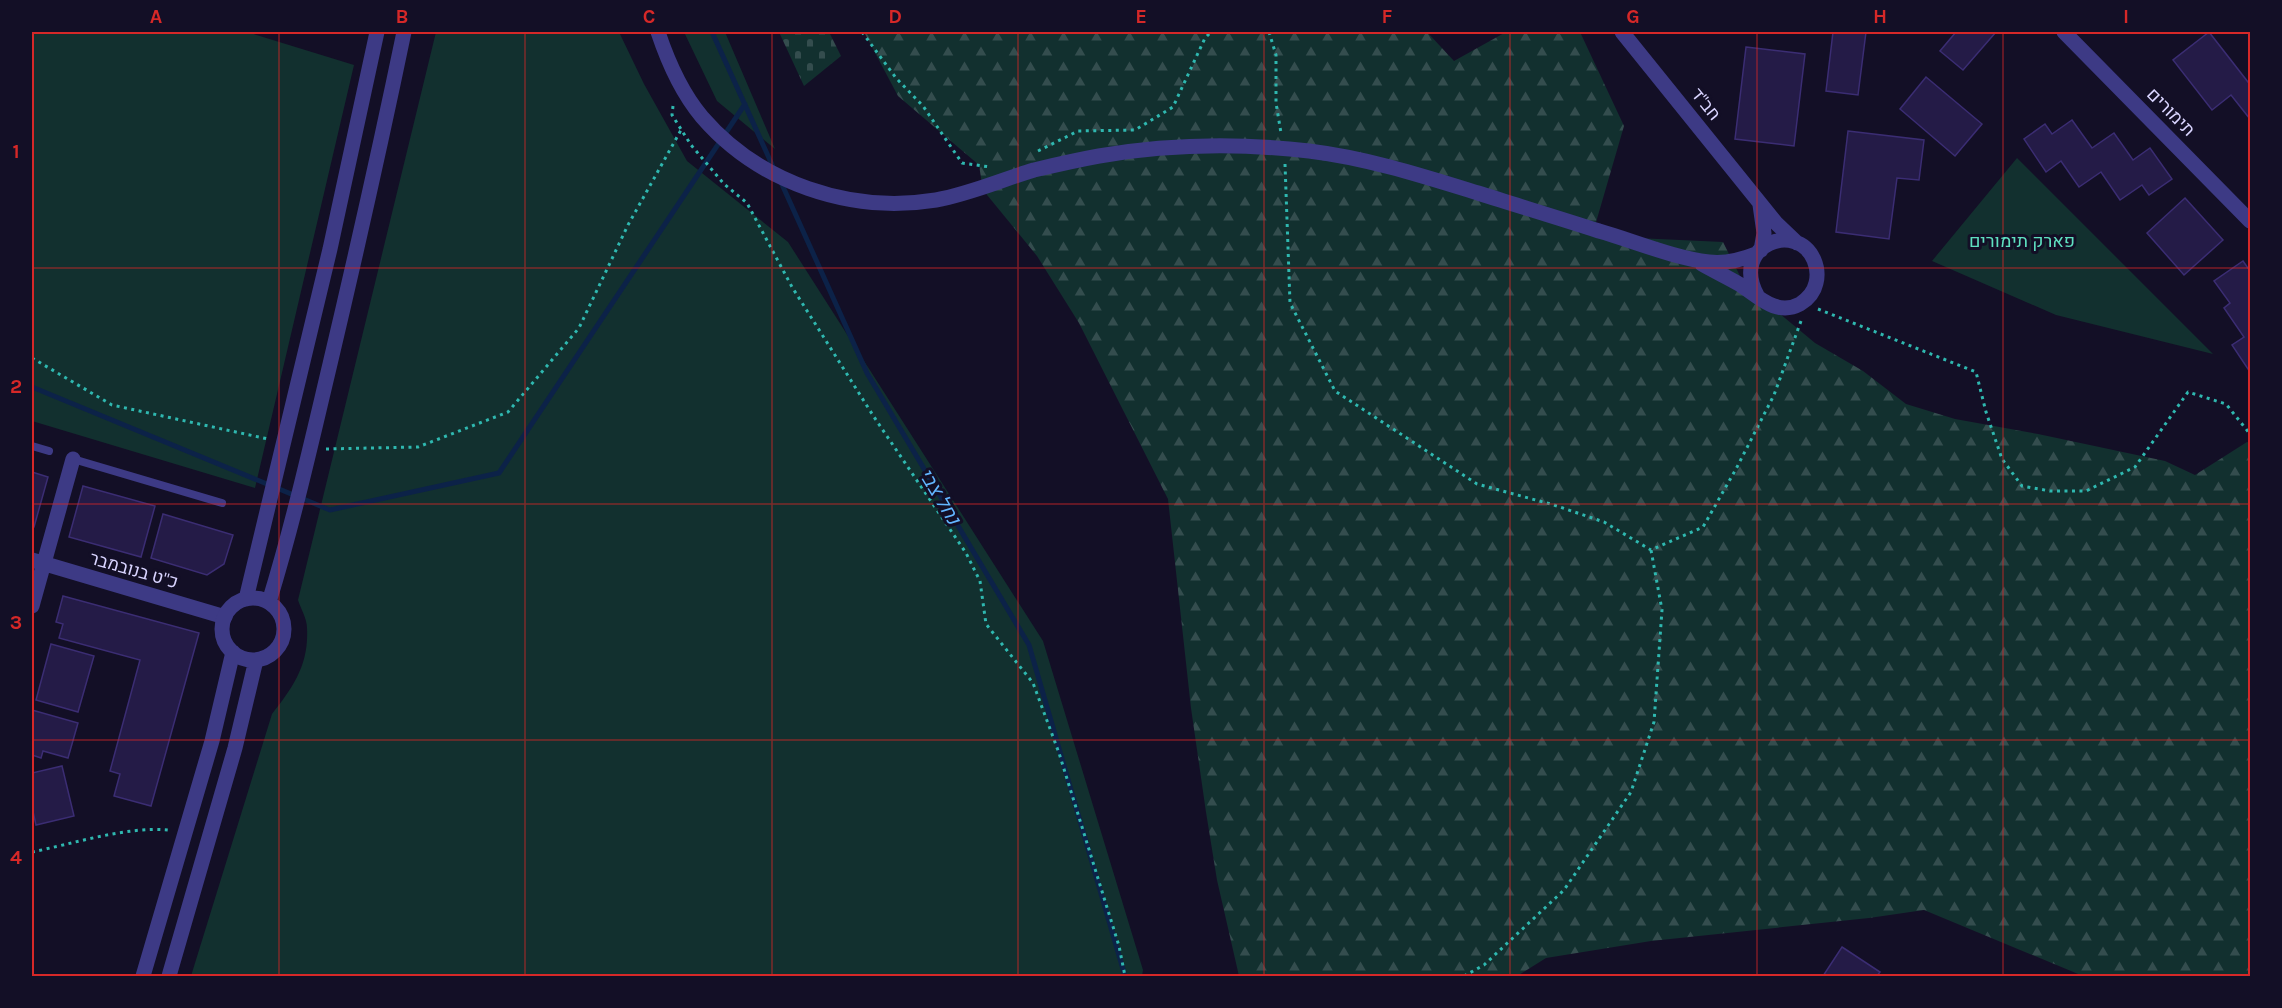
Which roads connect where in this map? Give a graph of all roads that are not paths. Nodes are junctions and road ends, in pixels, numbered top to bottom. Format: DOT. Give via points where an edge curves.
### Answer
graph roads {
  1 [pos="377,32"];
  2 [pos="404,32"];
  3 [pos="658,32"];
  4 [pos="1622,32"];
  5 [pos="2064,32"];
  6 [pos="1759,202"];
  7 [pos="2250,221"];
  8 [pos="1797,243"];
  9 [pos="1759,252"];
  10 [pos="1690,258"];
  11 [pos="1757,295"];
  12 [pos="32,446"];
  13 [pos="49,451"];
  14 [pos="73,459"];
  15 [pos="222,503"];
  16 [pos="38,562"];
  17 [pos="246,598"];
  18 [pos="269,602"];
  19 [pos="32,606"];
  20 [pos="225,617"];
  21 [pos="233,652"];
  22 [pos="256,660"];
  23 [pos="143,976"];
  24 [pos="169,976"];
  1 -- 17 [label="street"];
  2 -- 18 [label="street" via="309,450"];
  3 -- 10 [label="street" via="684,91 702,117 728,142 768,171 831,196 878,202 932,201 1099,156 1213,145 1284,148 1348,157 1409,172"];
  4 -- 6 [label="street, חב\"ד"];
  5 -- 7 [label="street, תימורים"];
  6 -- 8 [label="street, חב\"ד"];
  6 -- 9 [label="street, חב\"ד" via="1764,219"];
  8 -- 9 [label="street" via="1775,241"];
  8 -- 11 [label="street" via="1814,258 1817,280 1813,291 1797,306 1786,308 1775,307"];
  9 -- 10 [label="street" via="1721,262"];
  9 -- 11 [label="street" via="1749,275"];
  10 -- 11 [label="street"];
  12 -- 13 [label="lane"];
  14 -- 15 [label="lane"];
  14 -- 16 [label="street"];
  16 -- 19 [label="street"];
  16 -- 20 [label="street, כ\"ט בנובמבר"];
  17 -- 18 [label="street"];
  17 -- 20 [label="street" via="233,605"];
  18 -- 22 [label="street" via="282,616 284,636 274,652"];
  20 -- 21 [label="street" via="223,636"];
  21 -- 22 [label="street"];
  21 -- 23 [label="street" via="212,741"];
  22 -- 24 [label="street" via="235,748"];
}
